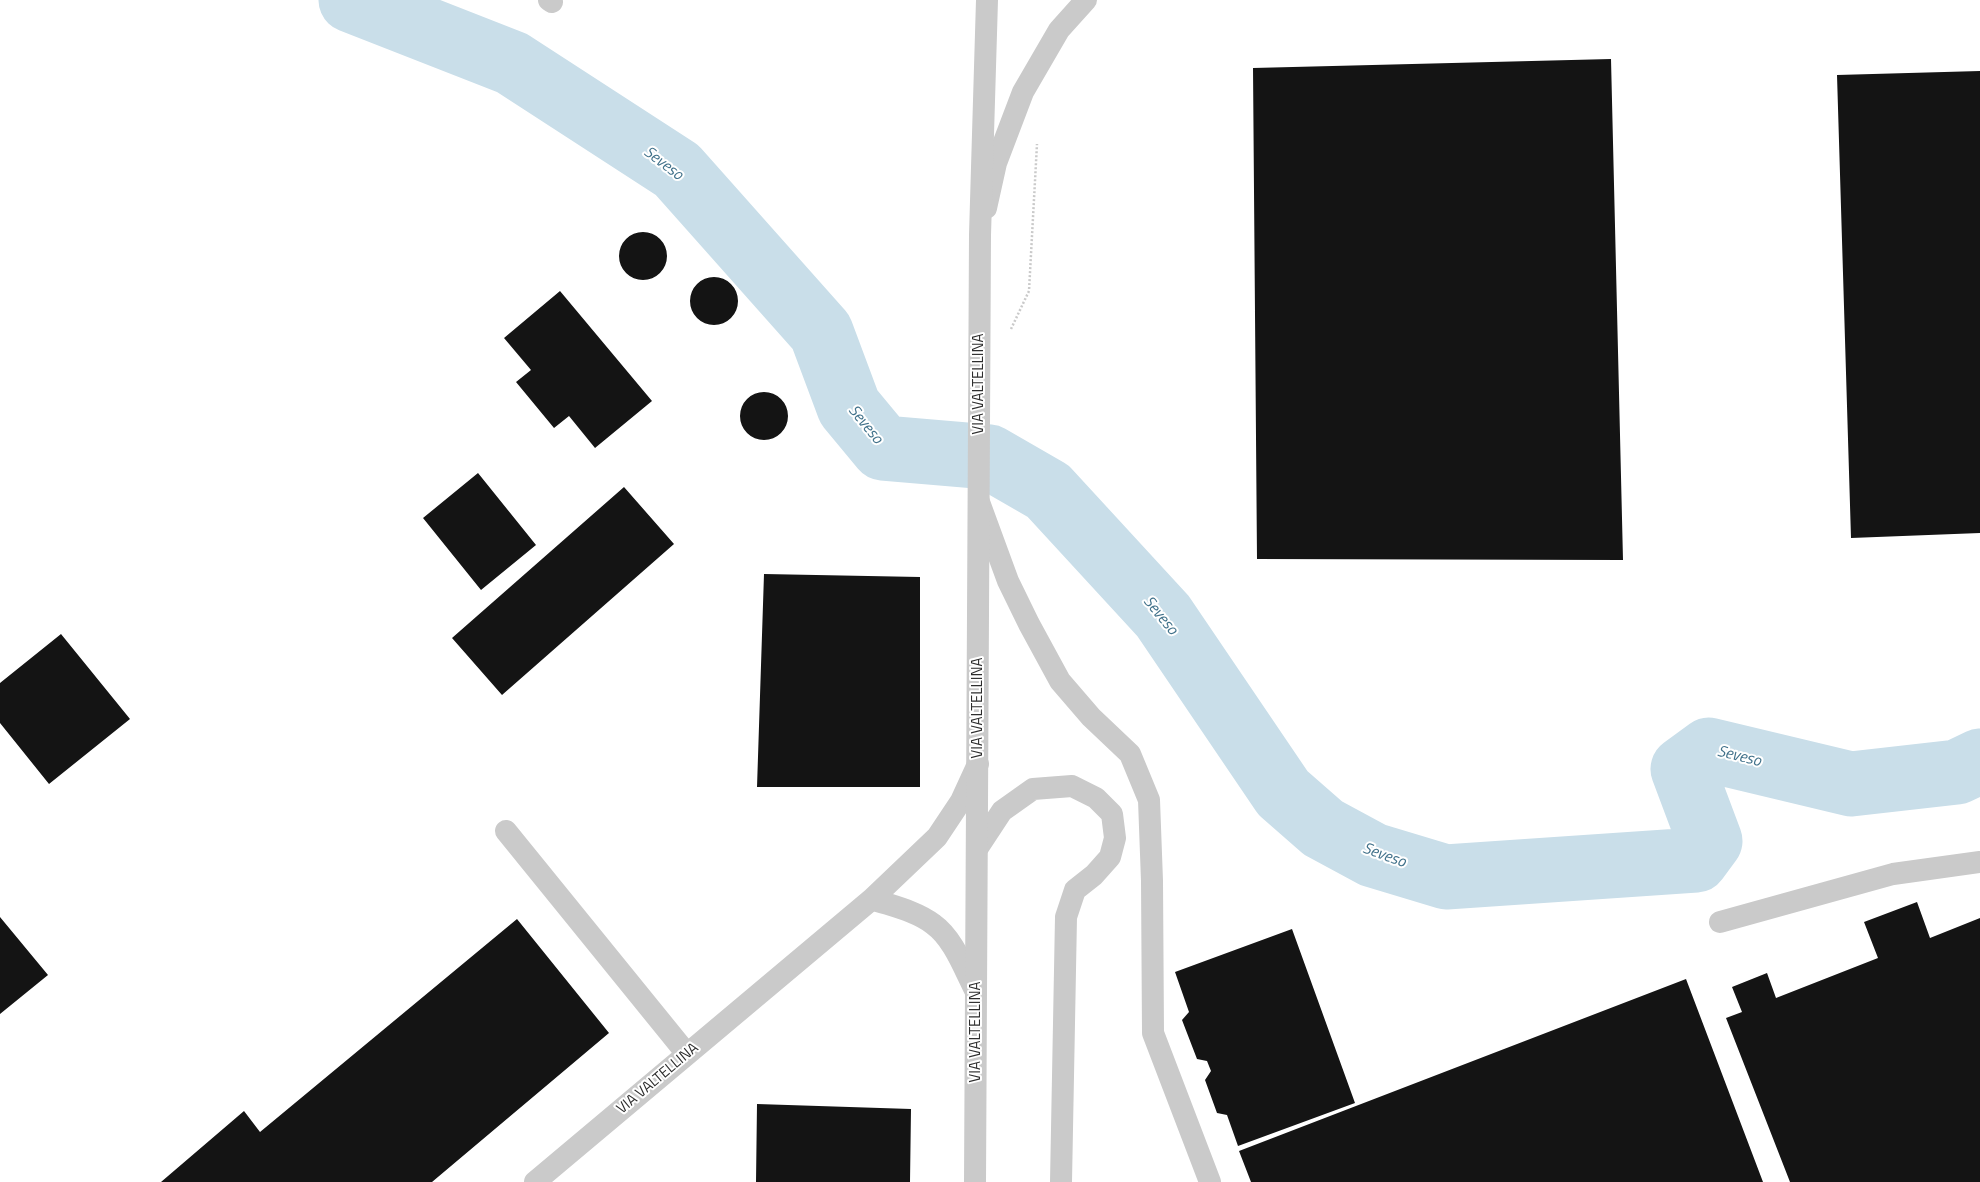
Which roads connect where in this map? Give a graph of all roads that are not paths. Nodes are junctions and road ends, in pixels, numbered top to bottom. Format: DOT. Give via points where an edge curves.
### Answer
graph roads {
  1 [pos="987,0"];
  2 [pos="1086,0"];
  3 [pos="980,235"];
  4 [pos="979,502"];
  5 [pos="978,764"];
  6 [pos="506,830"];
  7 [pos="977,849"];
  8 [pos="1980,862"];
  9 [pos="872,900"];
  10 [pos="1720,922"];
  11 [pos="976,992"];
  12 [pos="687,1054"];
  13 [pos="536,1182"];
  14 [pos="975,1182"];
  15 [pos="1061,1182"];
  16 [pos="1210,1182"];
  1 -- 3 [label="street, VIA VALTELLINA"];
  2 -- 3 [label="street, VIA VALTELLINA" via="1059,30 1023,92 996,163"];
  3 -- 4 [label="street, VIA VALTELLINA"];
  4 -- 5 [label="street, VIA VALTELLINA"];
  4 -- 16 [label="street" via="1008,581 1028,624 1060,681 1091,717 1130,754 1149,800 1153,1033"];
  5 -- 7 [label="street, VIA VALTELLINA"];
  5 -- 9 [label="street, VIA VALTELLINA" via="961,801 937,837"];
  6 -- 12 [label="street"];
  7 -- 11 [label="street, VIA VALTELLINA"];
  7 -- 15 [label="street" via="1002,811 1033,789 1072,786 1096,798 1112,814 1115,838 1110,857 1094,875 1074,890 1066,918"];
  8 -- 10 [label="street" via="1894,874"];
  9 -- 11 [label="street" via="903,909 933,924 950,941"];
  9 -- 12 [label="street, VIA VALTELLINA"];
  11 -- 14 [label="street, VIA VALTELLINA"];
  12 -- 13 [label="street, VIA VALTELLINA"];
}
